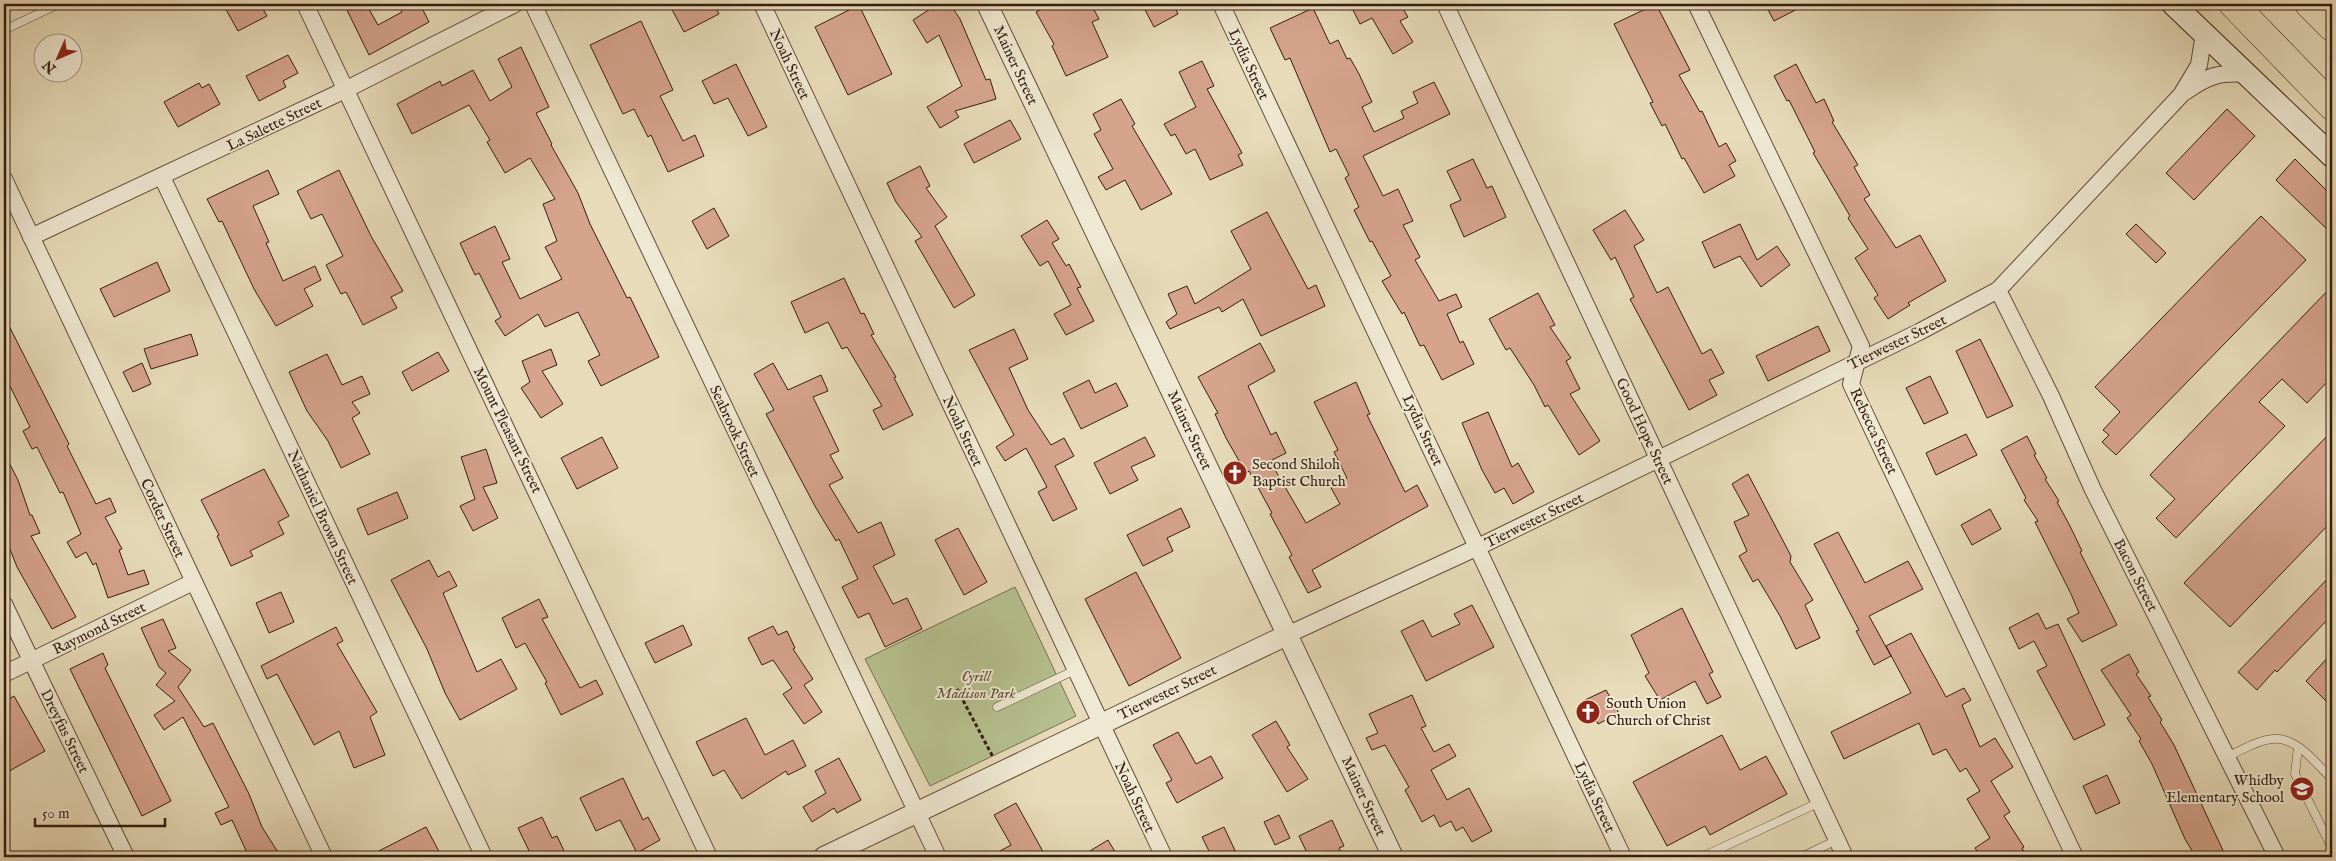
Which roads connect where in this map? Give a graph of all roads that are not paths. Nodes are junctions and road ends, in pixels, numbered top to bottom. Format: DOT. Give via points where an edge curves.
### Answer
graph roads {
  1 [pos="59,4"];
  2 [pos="305,4"];
  3 [pos="515,4"];
  4 [pos="533,4"];
  5 [pos="762,4"];
  6 [pos="986,4"];
  7 [pos="1221,4"];
  8 [pos="1445,4"];
  9 [pos="1696,4"];
  10 [pos="2173,4"];
  11 [pos="2233,4"];
  12 [pos="2308,4"];
  13 [pos="2332,27"];
  14 [pos="4,30"];
  15 [pos="2204,33"];
  16 [pos="2247,74"];
  17 [pos="345,90"];
  18 [pos="2181,95"];
  19 [pos="2332,106"];
  20 [pos="2332,156"];
  21 [pos="162,177"];
  22 [pos="4,179"];
  23 [pos="31,237"];
  24 [pos="1998,290"];
  25 [pos="1855,362"];
  26 [pos="1658,458"];
  27 [pos="1478,547"];
  28 [pos="194,582"];
  29 [pos="4,604"];
  30 [pos="1288,635"];
  31 [pos="31,660"];
  32 [pos="1076,670"];
  33 [pos="4,674"];
  34 [pos="998,707"];
  35 [pos="1101,724"];
  36 [pos="2298,747"];
  37 [pos="2228,756"];
  38 [pos="2332,779"];
  39 [pos="1820,802"];
  40 [pos="916,812"];
  41 [pos="1837,840"];
  42 [pos="2332,848"];
  43 [pos="1720,854"];
  44 [pos="126,857"];
  45 [pos="324,857"];
  46 [pos="484,857"];
  47 [pos="709,857"];
  48 [pos="824,857"];
  49 [pos="938,857"];
  50 [pos="1164,857"];
  51 [pos="1393,857"];
  52 [pos="1623,857"];
  53 [pos="1702,857"];
  54 [pos="1801,857"];
  55 [pos="1845,857"];
  56 [pos="2075,857"];
  57 [pos="2277,857"];
  1 -- 14 [label="lane"];
  2 -- 17 [label="street, Mount Pleasant Street"];
  3 -- 17 [label="street, La Salette Street"];
  4 -- 40 [label="street, Seabrook Street"];
  5 -- 32 [label="street, Noah Street"];
  6 -- 30 [label="street, Mainer Street"];
  7 -- 27 [label="street, Lydia Street"];
  8 -- 26 [label="street, Good Hope Street"];
  9 -- 25 [label="street, Rebecca Street" via="1861,346"];
  10 -- 15 [label="main road"];
  11 -- 19 [label="highway"];
  12 -- 13 [label="highway"];
  15 -- 16 [label="main road"];
  15 -- 18 [label="street, Tierwester Street" via="2199,65"];
  16 -- 18 [label="street, Tierwester Street" via="2212,76"];
  16 -- 20 [label="main road"];
  17 -- 21 [label="street, La Salette Street"];
  17 -- 47 [label="street, Mount Pleasant Street"];
  18 -- 24 [label="street, Tierwester Street"];
  21 -- 23 [label="street, La Salette Street"];
  21 -- 46 [label="street, Nathaniel Brown Street"];
  22 -- 23 [label="street, Corder Street"];
  23 -- 28 [label="street, Corder Street"];
  24 -- 25 [label="street, Tierwester Street"];
  24 -- 37 [label="street, Bacon Street" via="2052,396 2093,490"];
  25 -- 26 [label="street, Tierwester Street"];
  25 -- 56 [label="street, Rebecca Street" via="1851,384"];
  26 -- 27 [label="street, Tierwester Street"];
  26 -- 39 [label="street, Good Hope Street"];
  27 -- 30 [label="street, Tierwester Street"];
  27 -- 52 [label="street, Lydia Street"];
  28 -- 31 [label="street, Raymond Street"];
  28 -- 45 [label="street, Corder Street"];
  29 -- 31 [label="street, Dreyfus Street"];
  30 -- 35 [label="street, Tierwester Street"];
  30 -- 51 [label="street, Mainer Street"];
  31 -- 33 [label="street, Raymond Street"];
  31 -- 44 [label="street, Dreyfus Street"];
  32 -- 34 [label="lane"];
  32 -- 35 [label="street, Noah Street"];
  35 -- 40 [label="street, Tierwester Street"];
  35 -- 50 [label="street, Noah Street"];
  36 -- 37 [label="lane" via="2285,740 2271,739"];
  36 -- 38 [label="lane"];
  36 -- 42 [label="lane" via="2295,774"];
  37 -- 57 [label="street, Bacon Street"];
  39 -- 41 [label="street, Good Hope Street"];
  39 -- 43 [label="lane"];
  40 -- 48 [label="street, Tierwester Street"];
  40 -- 49 [label="street, Seabrook Street"];
  41 -- 54 [label="lane"];
  41 -- 55 [label="street, Good Hope Street"];
  43 -- 53 [label="lane"];
}
